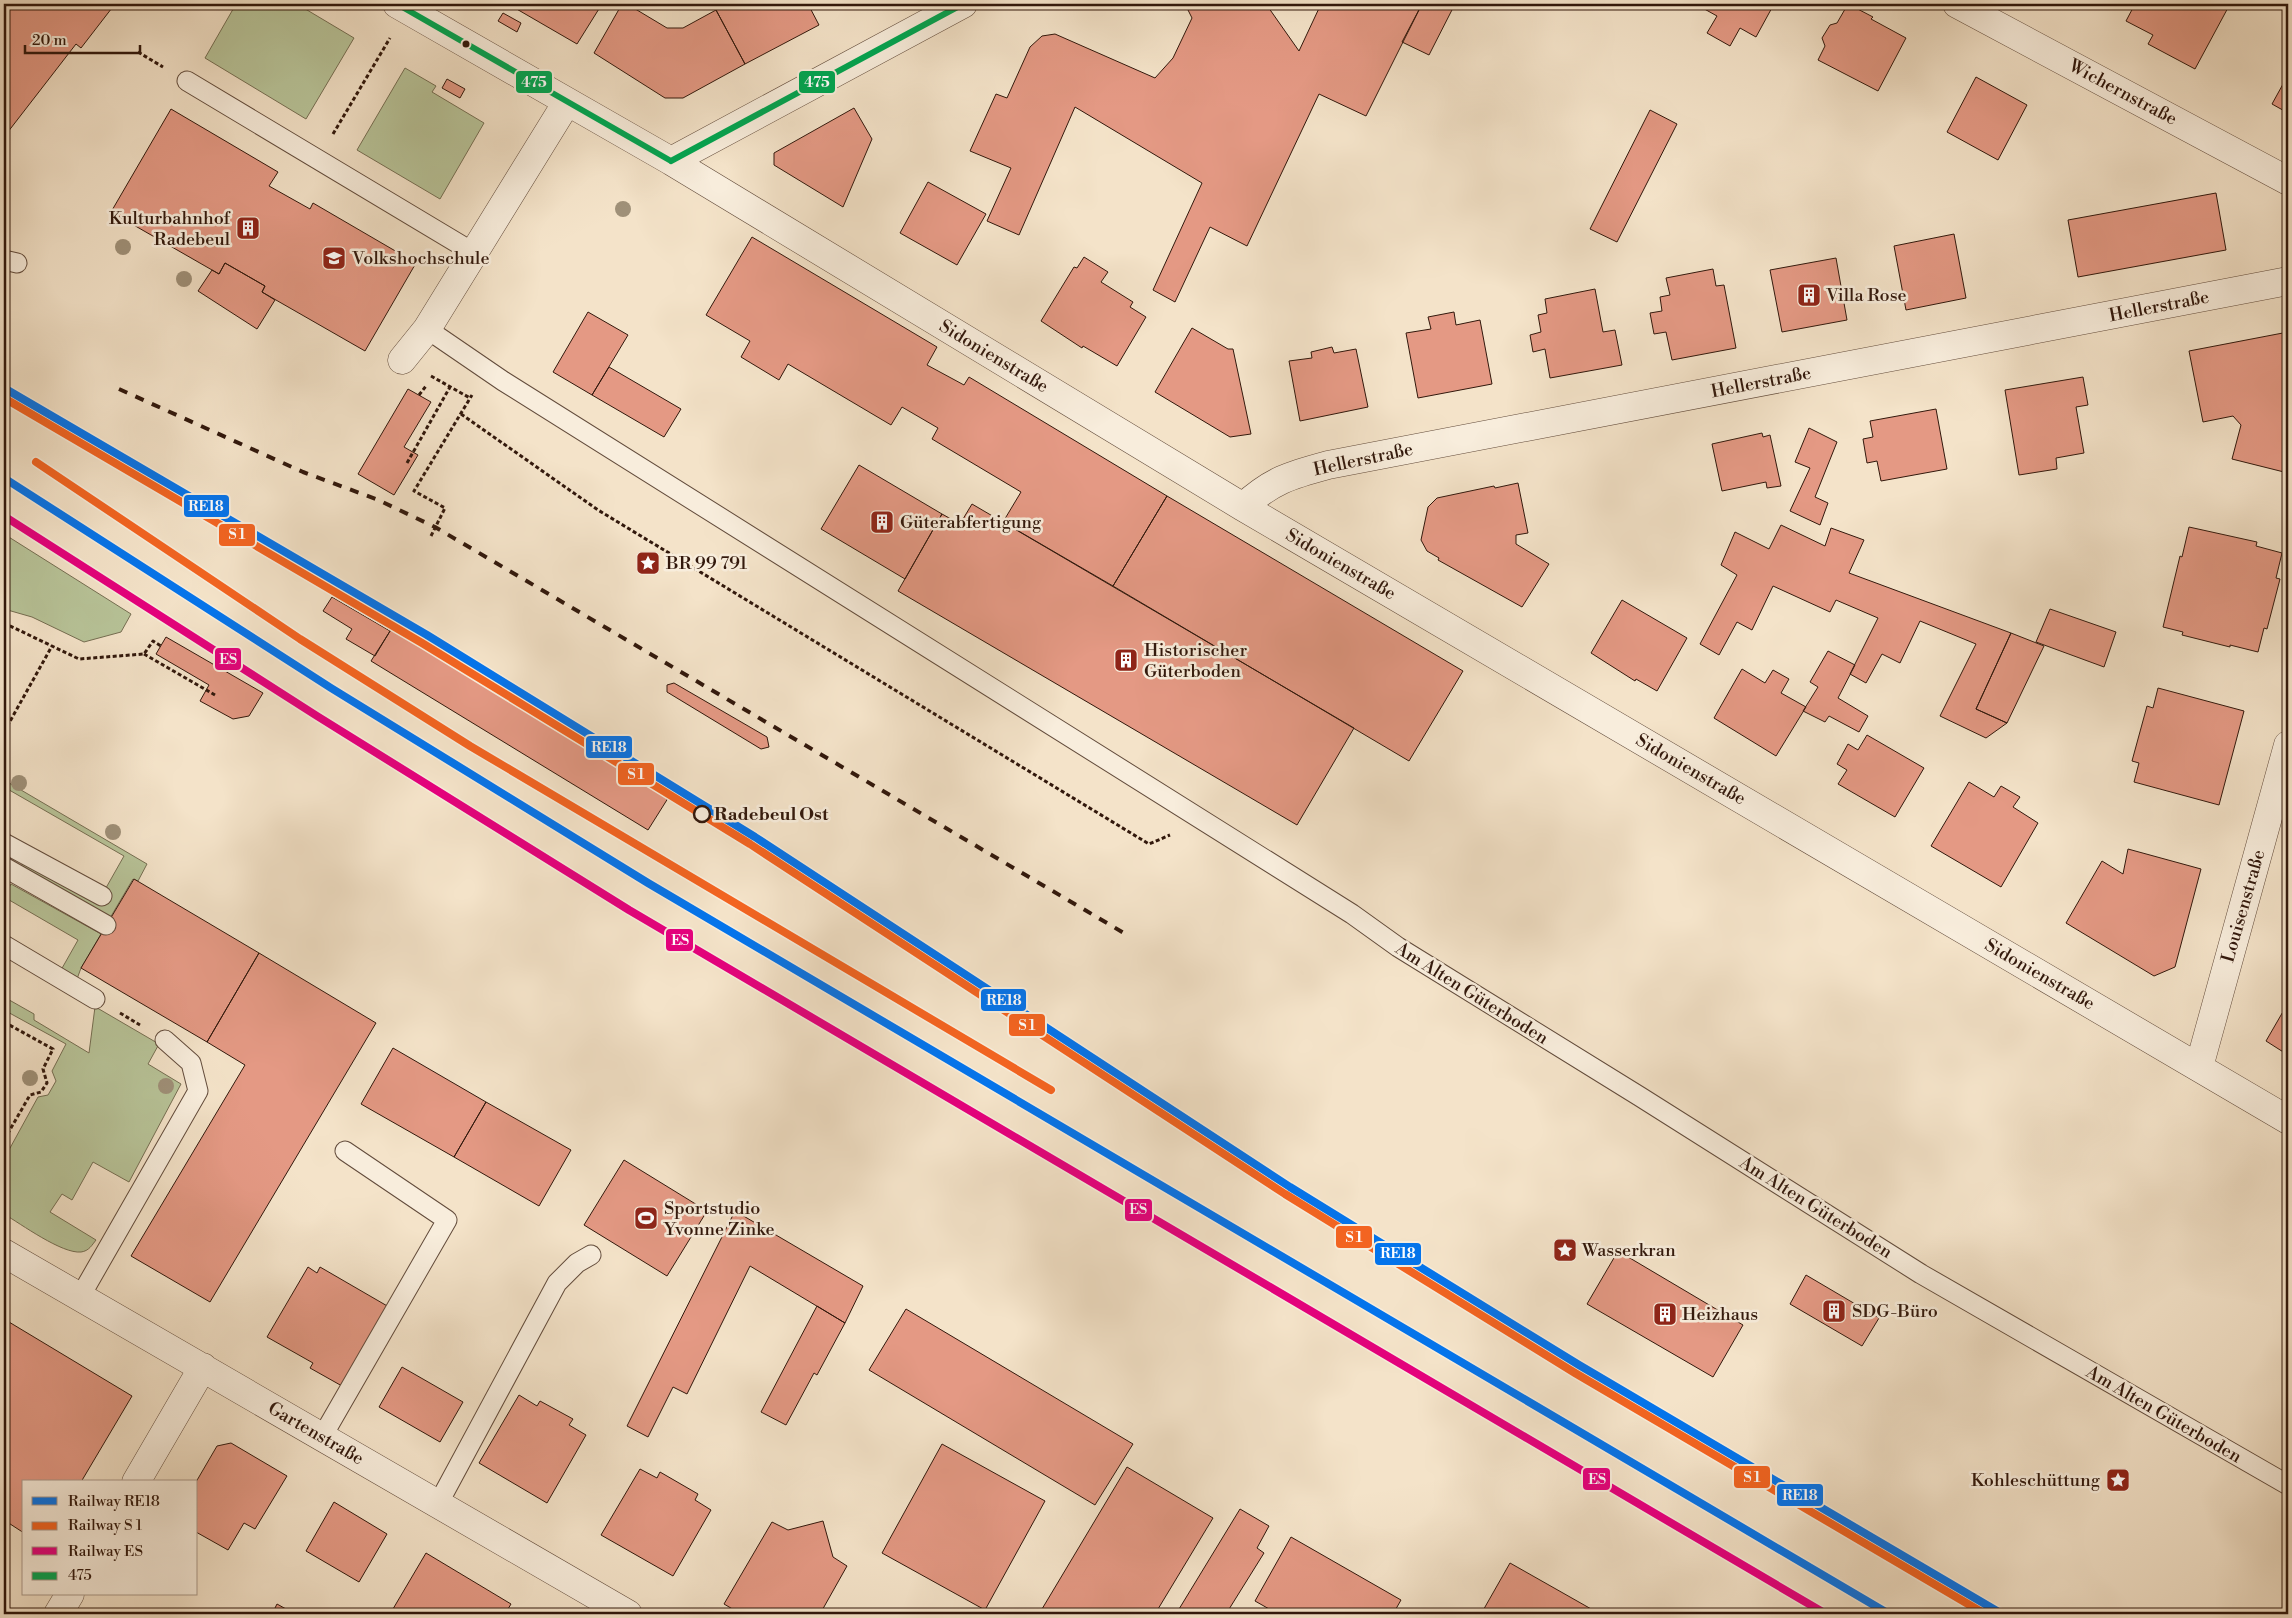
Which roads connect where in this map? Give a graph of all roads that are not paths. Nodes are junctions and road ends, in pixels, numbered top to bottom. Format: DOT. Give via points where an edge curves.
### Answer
graph roads {
  1 [pos="397,4"];
  2 [pos="962,4"];
  3 [pos="1957,4"];
  4 [pos="187,81"];
  5 [pos="568,102"];
  6 [pos="671,161"];
  7 [pos="2288,181"];
  8 [pos="474,253"];
  9 [pos="2288,281"];
  10 [pos="428,329"];
  11 [pos="402,360"];
  12 [pos="1243,507"];
  13 [pos="2288,745"];
  14 [pos="6,850"];
  15 [pos="4,867"];
  16 [pos="102,896"];
  17 [pos="106,924"];
  18 [pos="4,945"];
  19 [pos="95,999"];
  20 [pos="165,1040"];
  21 [pos="2199,1067"];
  22 [pos="2288,1120"];
  23 [pos="345,1151"];
  24 [pos="4,1253"];
  25 [pos="591,1254"];
  26 [pos="80,1297"];
  27 [pos="203,1367"];
  28 [pos="322,1437"];
  29 [pos="137,1480"];
  30 [pos="2288,1485"];
  31 [pos="438,1504"];
  32 [pos="69,1596"];
  33 [pos="58,1614"];
  34 [pos="628,1614"];
  1 -- 5 [label="street, Sidonienstraße"];
  2 -- 6 [label="street"];
  3 -- 7 [label="street, Wichernstraße"];
  4 -- 8 [label="lane"];
  5 -- 6 [label="street, Sidonienstraße"];
  5 -- 8 [label="street"];
  6 -- 12 [label="street, Sidonienstraße"];
  8 -- 10 [label="street"];
  9 -- 12 [label="street, Hellerstraße" via="1328,465 1284,477 1260,491"];
  10 -- 11 [label="street"];
  10 -- 30 [label="lane, Am Alten Güterboden" via="486,370 1921,1274"];
  12 -- 21 [label="street, Sidonienstraße"];
  13 -- 21 [label="street, Louisenstraße"];
  14 -- 16 [label="lane"];
  15 -- 17 [label="lane"];
  18 -- 19 [label="lane"];
  20 -- 26 [label="lane" via="191,1063 198,1092"];
  21 -- 22 [label="street, Sidonienstraße"];
  23 -- 28 [label="lane" via="447,1220"];
  24 -- 26 [label="street, Gartenstraße"];
  25 -- 31 [label="lane" via="558,1282"];
  26 -- 27 [label="street, Gartenstraße"];
  27 -- 28 [label="street, Gartenstraße"];
  27 -- 29 [label="street"];
  28 -- 31 [label="street, Gartenstraße"];
  31 -- 34 [label="street, Gartenstraße"];
  32 -- 33 [label="street"];
}
